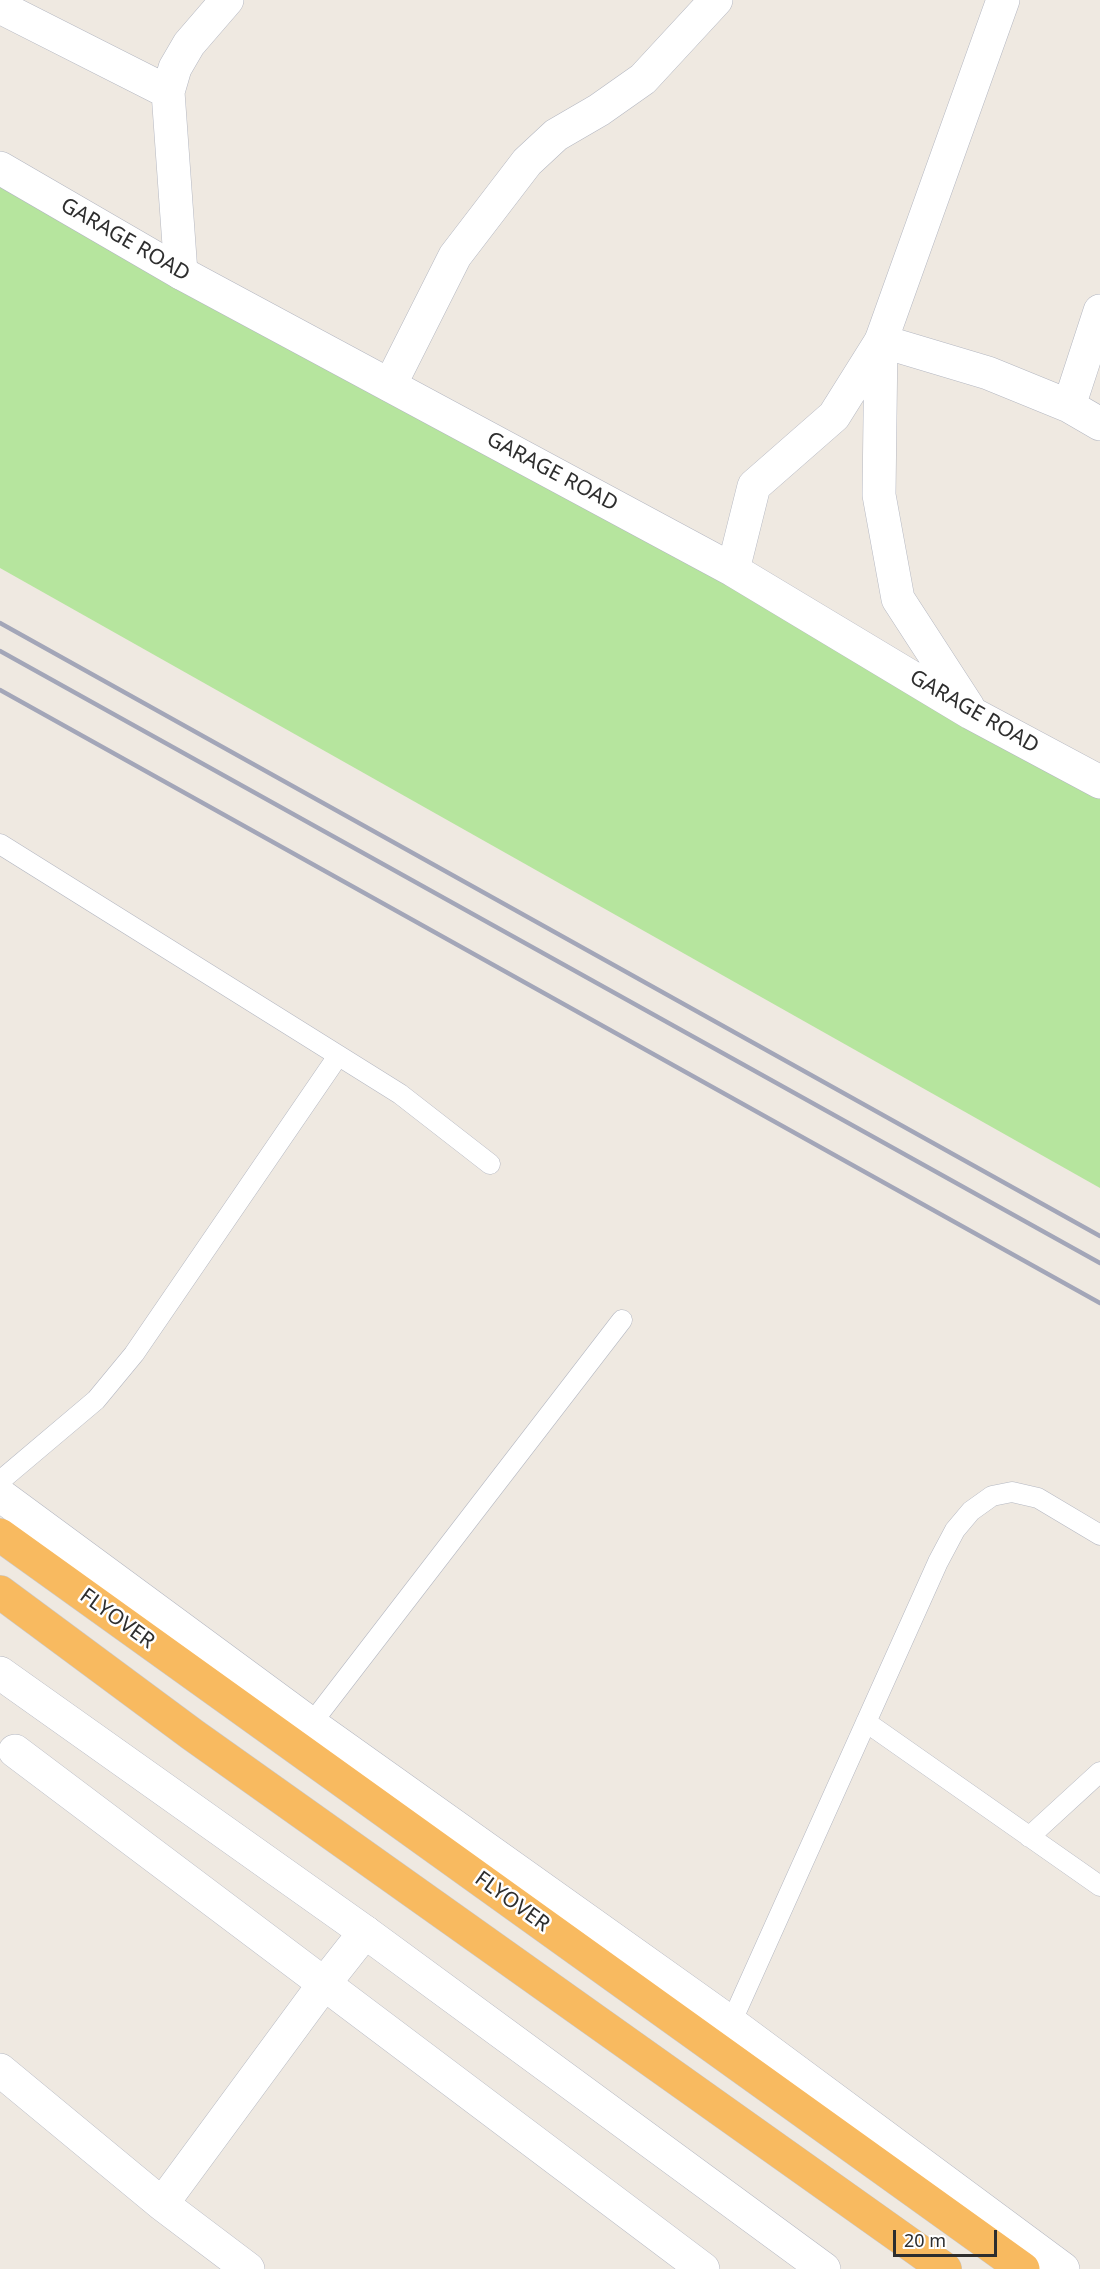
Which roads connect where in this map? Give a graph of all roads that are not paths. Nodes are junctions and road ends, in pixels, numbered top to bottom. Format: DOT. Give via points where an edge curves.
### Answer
graph roads {
  1 [pos="227,0"];
  2 [pos="716,0"];
  3 [pos="1003,0"];
  4 [pos="0,7"];
  5 [pos="168,92"];
  6 [pos="0,168"];
  7 [pos="181,273"];
  8 [pos="1100,311"];
  9 [pos="881,341"];
  10 [pos="390,385"];
  11 [pos="1069,406"];
  12 [pos="1100,424"];
  13 [pos="733,570"];
  14 [pos="972,713"];
  15 [pos="1100,782"];
  16 [pos="0,844"];
  17 [pos="338,1056"];
  18 [pos="490,1164"];
  19 [pos="622,1320"];
  20 [pos="0,1481"];
  21 [pos="0,1495"];
  22 [pos="0,1535"];
  23 [pos="1100,1535"];
  24 [pos="0,1592"];
  25 [pos="0,1673"];
  26 [pos="866,1722"];
  27 [pos="311,1724"];
  28 [pos="15,1751"];
  29 [pos="1100,1773"];
  30 [pos="1029,1837"];
  31 [pos="1100,1886"];
  32 [pos="365,1932"];
  33 [pos="324,1984"];
  34 [pos="731,2024"];
  35 [pos="0,2070"];
  36 [pos="162,2204"];
  37 [pos="248,2269"];
  38 [pos="703,2269"];
  39 [pos="824,2269"];
  40 [pos="945,2269"];
  41 [pos="1023,2269"];
  42 [pos="1063,2269"];
  1 -- 5 [label="street" via="189,44 175,68"];
  2 -- 10 [label="street" via="643,79 556,135 527,162 455,256"];
  3 -- 9 [label="street"];
  4 -- 5 [label="street"];
  5 -- 7 [label="street"];
  6 -- 7 [label="street, GARAGE ROAD"];
  7 -- 10 [label="street, GARAGE ROAD"];
  8 -- 11 [label="street"];
  9 -- 11 [label="street" via="988,373"];
  9 -- 13 [label="street" via="834,416 754,486"];
  9 -- 14 [label="street" via="879,495 898,599"];
  10 -- 13 [label="street, GARAGE ROAD"];
  11 -- 12 [label="street"];
  13 -- 14 [label="street, GARAGE ROAD"];
  14 -- 15 [label="street, GARAGE ROAD"];
  16 -- 17 [label="lane"];
  17 -- 18 [label="lane" via="400,1094"];
  17 -- 20 [label="lane" via="135,1354 96,1400"];
  19 -- 27 [label="lane"];
  21 -- 27 [label="street"];
  22 -- 41 [label="highway, FLYOVER"];
  23 -- 26 [label="lane" via="1038,1498 1012,1492 992,1496 971,1511 955,1530 938,1562"];
  24 -- 40 [label="highway" via="203,1742"];
  25 -- 32 [label="street"];
  26 -- 30 [label="lane"];
  26 -- 34 [label="lane"];
  27 -- 34 [label="street"];
  28 -- 33 [label="street"];
  29 -- 30 [label="lane"];
  30 -- 31 [label="lane"];
  32 -- 33 [label="street"];
  32 -- 39 [label="street"];
  33 -- 36 [label="street"];
  33 -- 38 [label="street"];
  34 -- 42 [label="street"];
  35 -- 36 [label="street"];
  36 -- 37 [label="street"];
}
